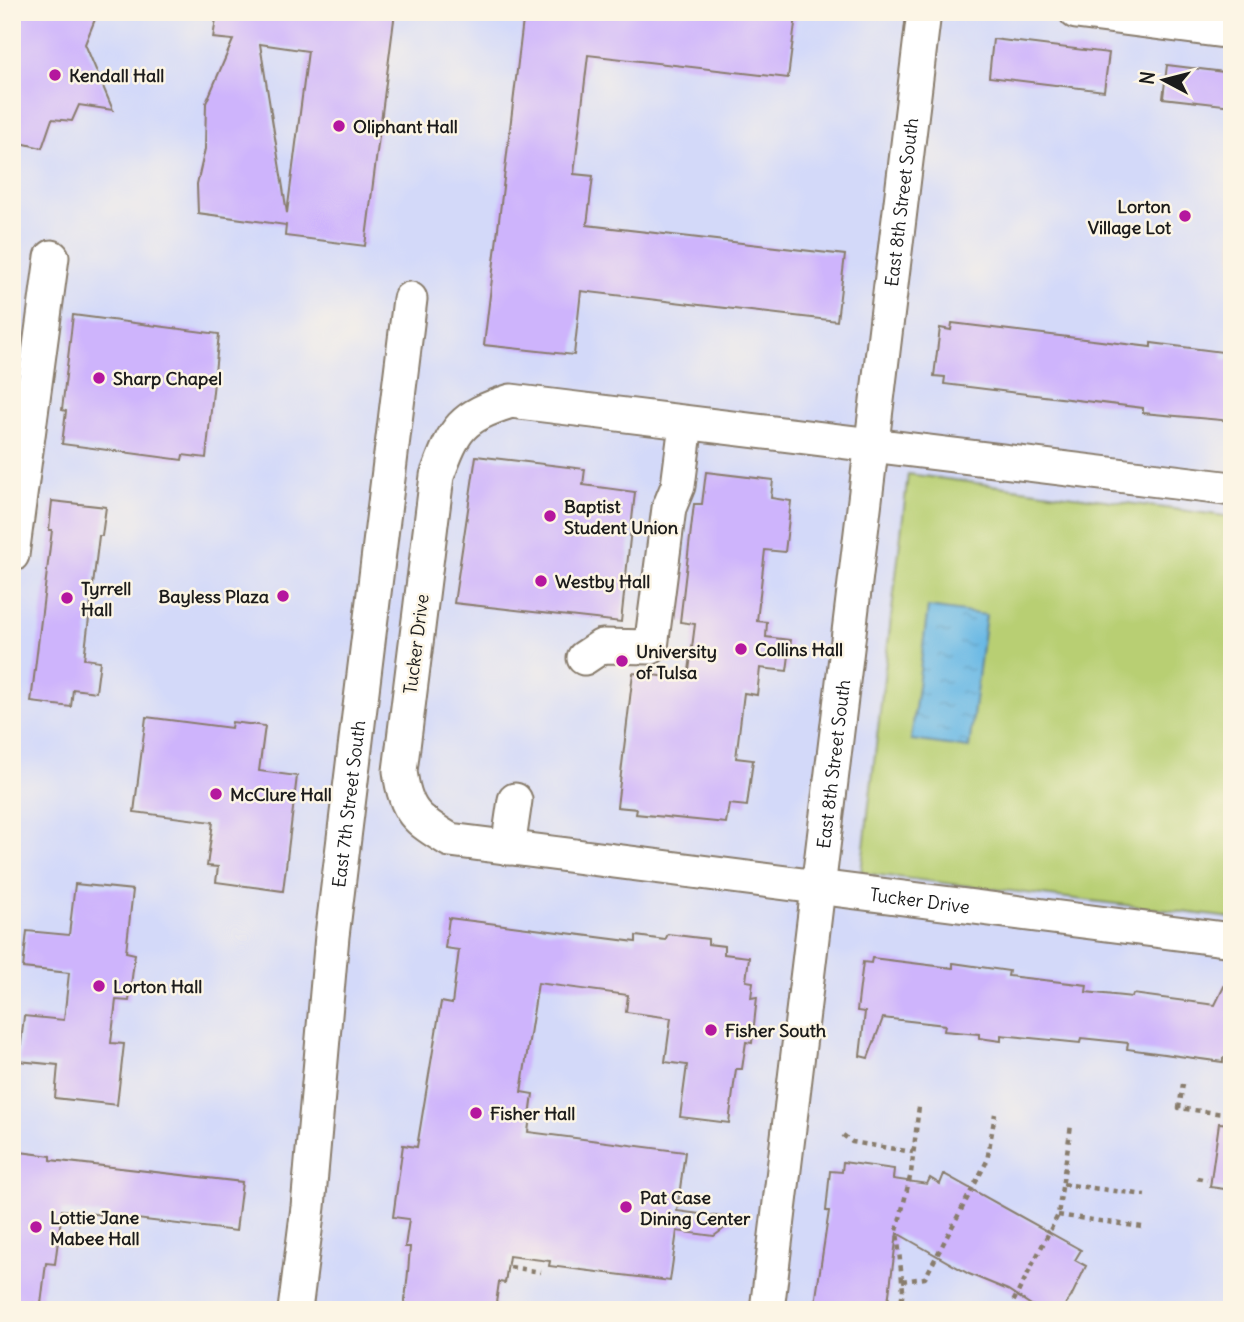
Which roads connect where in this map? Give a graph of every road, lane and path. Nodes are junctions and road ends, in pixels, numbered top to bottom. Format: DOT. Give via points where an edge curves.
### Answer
graph roads {
  1 [pos="924,12"];
  2 [pos="1076,12"];
  3 [pos="1232,32"];
  4 [pos="52,257"];
  5 [pos="410,299"];
  6 [pos="685,424"];
  7 [pos="870,444"];
  8 [pos="1232,489"];
  9 [pos="12,555"];
  10 [pos="584,658"];
  11 [pos="515,800"];
  12 [pos="508,848"];
  13 [pos="817,887"];
  14 [pos="1232,940"];
  15 [pos="1183,1084"];
  16 [pos="919,1105"];
  17 [pos="1223,1114"];
  18 [pos="995,1115"];
  19 [pos="1071,1125"];
  20 [pos="843,1135"];
  21 [pos="913,1152"];
  22 [pos="1197,1178"];
  23 [pos="1207,1180"];
  24 [pos="1063,1184"];
  25 [pos="1145,1195"];
  26 [pos="1059,1215"];
  27 [pos="1142,1227"];
  28 [pos="510,1267"];
  29 [pos="541,1272"];
  30 [pos="901,1281"];
  31 [pos="295,1310"];
  32 [pos="767,1310"];
  33 [pos="900,1310"];
  34 [pos="1009,1310"];
  1 -- 7 [label="street, East 8th Street South"];
  2 -- 3 [label="street"];
  4 -- 9 [label="street"];
  5 -- 31 [label="street, East 7th Street South" via="332,936"];
  6 -- 7 [label="street, Tucker Drive"];
  6 -- 10 [label="street" via="678,486 669,508 652,647 602,646"];
  6 -- 12 [label="street, Tucker Drive" via="511,401 480,411 452,435 437,476 400,771 403,798 420,823 450,840"];
  7 -- 8 [label="street, Tucker Drive"];
  7 -- 13 [label="street, East 8th Street South"];
  11 -- 12 [label="street"];
  12 -- 13 [label="street, Tucker Drive"];
  13 -- 14 [label="street, Tucker Drive"];
  13 -- 32 [label="street, East 8th Street South"];
  15 -- 17 [label="path" via="1179,1108"];
  16 -- 21 [label="path"];
  18 -- 30 [label="path" via="987,1161 926,1278"];
  19 -- 24 [label="path"];
  20 -- 21 [label="path" via="852,1142"];
  21 -- 30 [label="path" via="897,1231"];
  22 -- 23 [label="path"];
  24 -- 25 [label="path"];
  24 -- 26 [label="path"];
  26 -- 27 [label="path"];
  26 -- 34 [label="path"];
  28 -- 29 [label="path"];
  30 -- 33 [label="path"];
}
